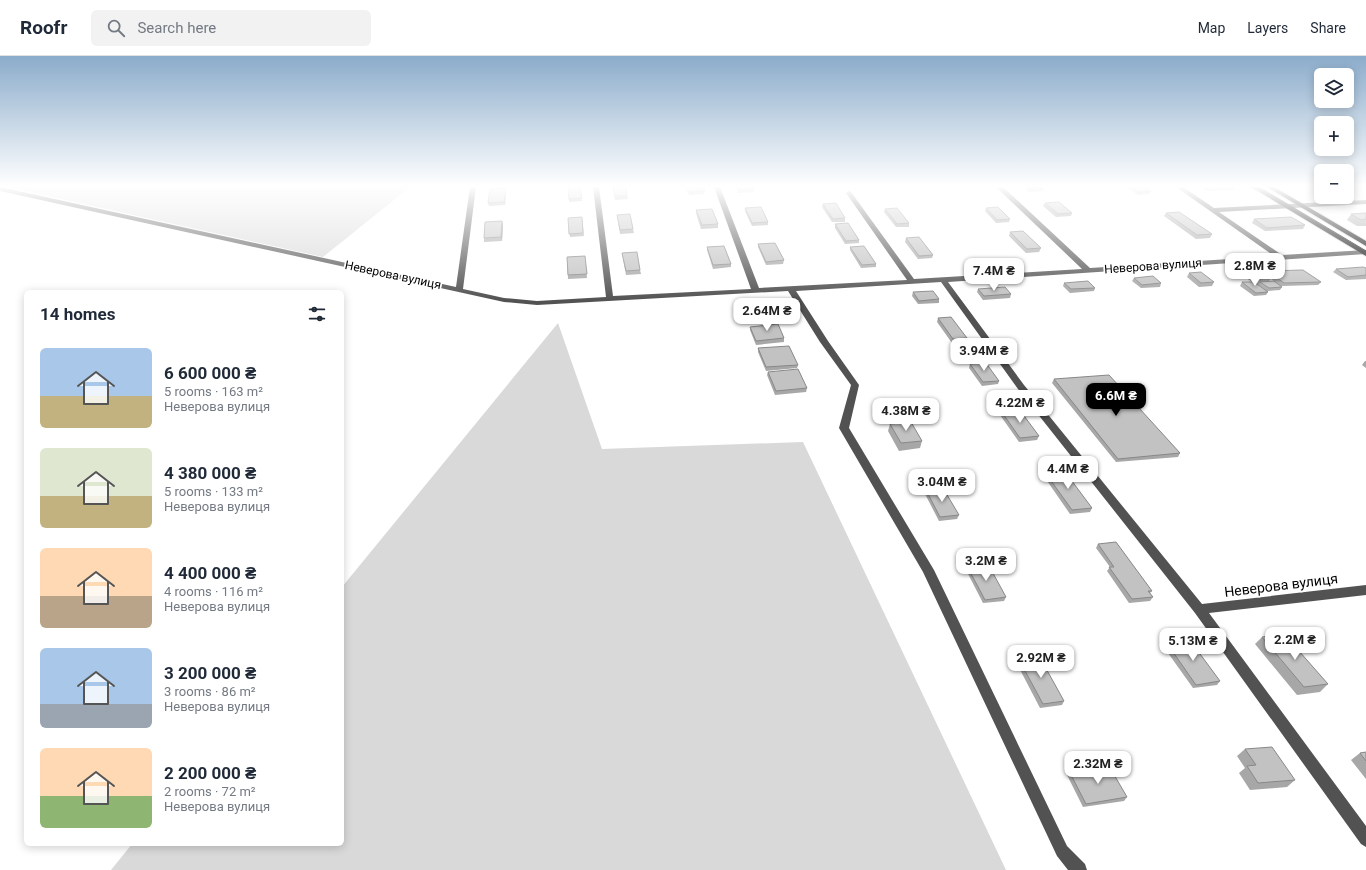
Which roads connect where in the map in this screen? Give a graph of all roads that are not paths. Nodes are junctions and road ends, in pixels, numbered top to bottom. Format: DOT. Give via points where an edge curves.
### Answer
graph roads {
  1 [pos="165,225"];
  2 [pos="468,225"];
  3 [pos="601,225"];
  4 [pos="731,225"];
  5 [pos="872,225"];
  6 [pos="1040,225"];
  7 [pos="1235,225"];
  8 [pos="1317,225"];
  9 [pos="1333,225"];
  10 [pos="1366,244"];
  11 [pos="1365,253"];
  12 [pos="1281,258"];
  13 [pos="1088,270"];
  14 [pos="943,280"];
  15 [pos="912,282"];
  16 [pos="459,289"];
  17 [pos="791,289"];
  18 [pos="756,291"];
  19 [pos="610,300"];
  20 [pos="1366,590"];
  21 [pos="1199,609"];
  22 [pos="1366,839"];
  23 [pos="1079,870"];
  1 -- 16 [label="street, Неверова вулиця"];
  2 -- 16 [label="street"];
  3 -- 19 [label="street"];
  4 -- 18 [label="street"];
  5 -- 15 [label="street"];
  6 -- 13 [label="street"];
  7 -- 12 [label="street"];
  8 -- 11 [label="main road"];
  9 -- 10 [label="main road"];
  11 -- 12 [label="street, Неверова вулиця"];
  12 -- 13 [label="street, Неверова вулиця"];
  13 -- 14 [label="street, Неверова вулиця"];
  14 -- 15 [label="street, Неверова вулиця"];
  14 -- 21 [label="street" via="1021,387"];
  15 -- 17 [label="street, Неверова вулиця"];
  16 -- 19 [label="street, Неверова вулиця" via="524,302"];
  17 -- 18 [label="street, Неверова вулиця"];
  17 -- 23 [label="street" via="855,386 844,428 928,570 1062,851"];
  18 -- 19 [label="street, Неверова вулиця"];
  20 -- 21 [label="street, Неверова вулиця"];
  21 -- 22 [label="street"];
}
